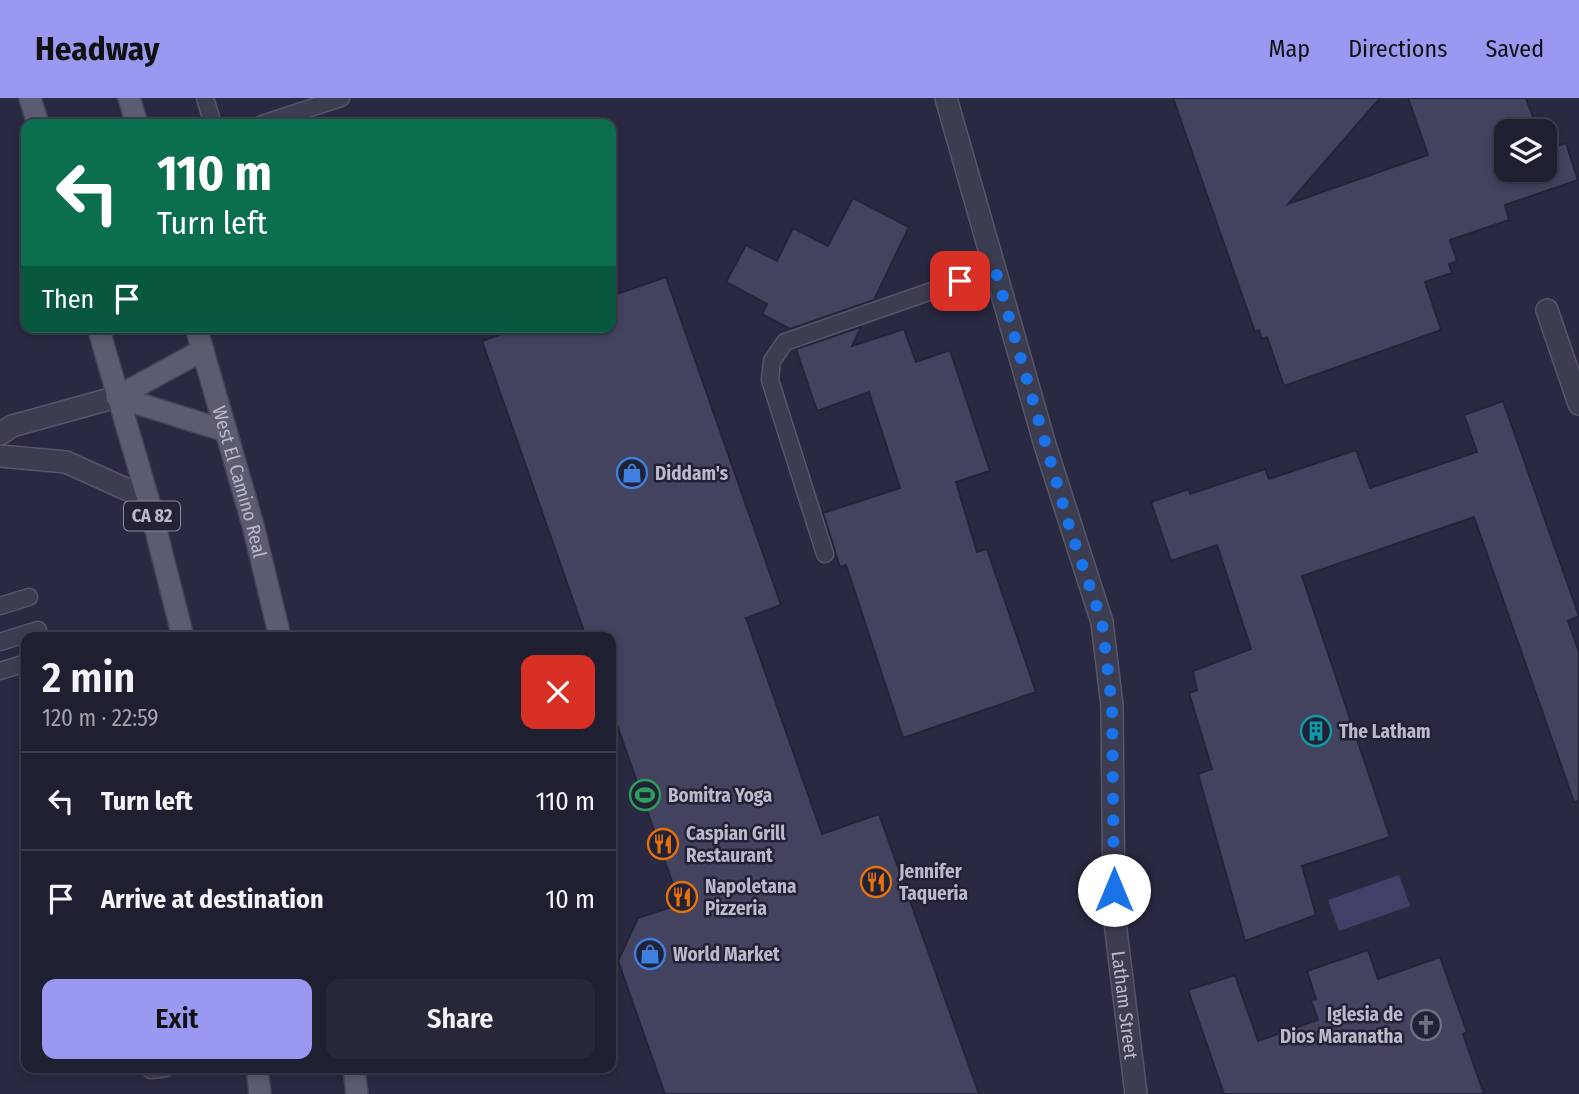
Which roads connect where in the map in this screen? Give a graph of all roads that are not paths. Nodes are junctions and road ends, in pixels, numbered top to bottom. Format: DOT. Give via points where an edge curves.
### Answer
graph roads {
  1 [pos="30,98"];
  2 [pos="129,98"];
  3 [pos="205,98"];
  4 [pos="341,98"];
  5 [pos="946,98"];
  6 [pos="36,119"];
  7 [pos="135,119"];
  8 [pos="211,119"];
  9 [pos="277,119"];
  10 [pos="995,269"];
  11 [pos="1547,310"];
  12 [pos="100,333"];
  13 [pos="198,333"];
  14 [pos="203,350"];
  15 [pos="117,397"];
  16 [pos="1579,404"];
  17 [pos="226,431"];
  18 [pos="0,434"];
  19 [pos="0,456"];
  20 [pos="148,499"];
  21 [pos="825,554"];
  22 [pos="29,597"];
  23 [pos="0,606"];
  24 [pos="38,630"];
  25 [pos="32,632"];
  26 [pos="182,632"];
  27 [pos="279,632"];
  28 [pos="21,635"];
  29 [pos="0,642"];
  30 [pos="21,665"];
  31 [pos="0,671"];
  32 [pos="258,1073"];
  33 [pos="355,1073"];
  34 [pos="260,1094"];
  35 [pos="357,1094"];
  36 [pos="1136,1094"];
  1 -- 6 [label="main road"];
  2 -- 7 [label="main road"];
  3 -- 8 [label="lane"];
  4 -- 9 [label="lane"];
  5 -- 10 [label="street, Latham Street"];
  10 -- 21 [label="lane" via="785,342 772,360 770,380"];
  10 -- 36 [label="street, Latham Street" via="1071,532 1102,622 1112,706 1114,914"];
  11 -- 16 [label="street"];
  12 -- 15 [label="main road, CA 82"];
  13 -- 14 [label="main road, West El Camino Real"];
  14 -- 15 [label="main road"];
  14 -- 17 [label="main road, West El Camino Real"];
  15 -- 17 [label="main road"];
  15 -- 18 [label="street" via="12,426"];
  15 -- 20 [label="main road, CA 82"];
  17 -- 27 [label="main road, West El Camino Real"];
  19 -- 20 [label="street" via="66,462"];
  20 -- 26 [label="main road, CA 82"];
  22 -- 23 [label="lane"];
  24 -- 25 [label="lane"];
  28 -- 29 [label="lane"];
  30 -- 31 [label="lane"];
  32 -- 34 [label="main road"];
  33 -- 35 [label="main road"];
}
